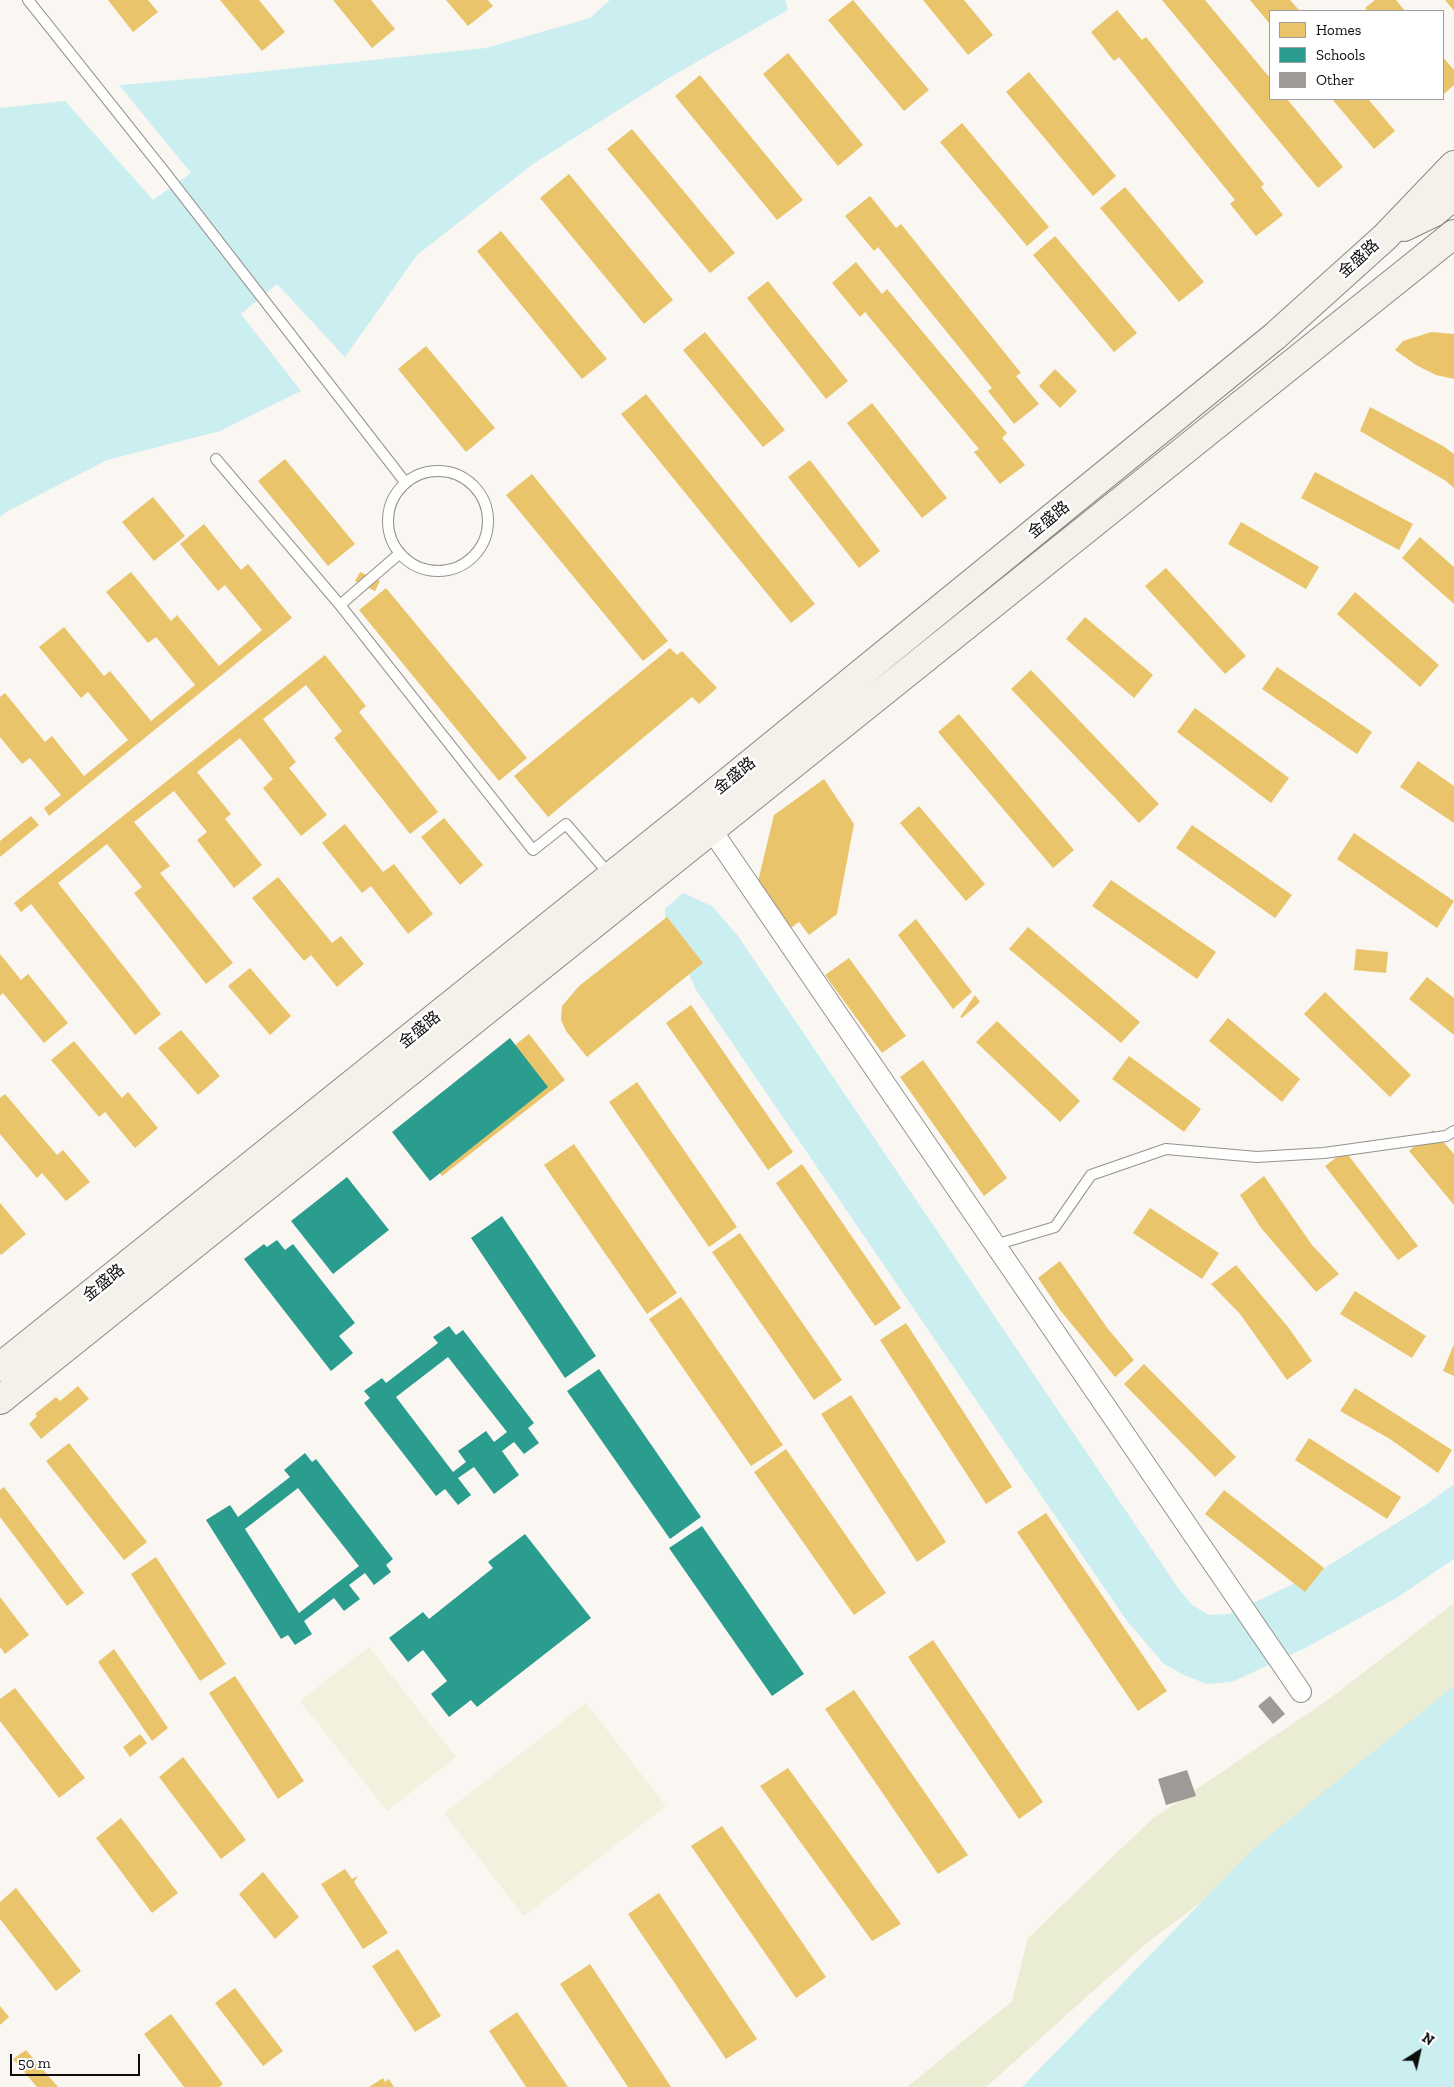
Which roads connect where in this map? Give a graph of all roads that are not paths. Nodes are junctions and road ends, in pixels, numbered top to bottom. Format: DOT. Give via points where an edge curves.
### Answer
graph roads {
  1 [pos="28,0"];
  2 [pos="1454,165"];
  3 [pos="1454,196"];
  4 [pos="1454,226"];
  5 [pos="1454,234"];
  6 [pos="1385,236"];
  7 [pos="1416,264"];
  8 [pos="216,459"];
  9 [pos="405,482"];
  10 [pos="400,554"];
  11 [pos="340,606"];
  12 [pos="696,808"];
  13 [pos="711,830"];
  14 [pos="611,876"];
  15 [pos="1454,1131"];
  16 [pos="995,1245"];
  17 [pos="0,1367"];
  18 [pos="0,1400"];
  19 [pos="1301,1692"];
  1 -- 9 [label="lane"];
  2 -- 6 [label="street, 金盛路"];
  3 -- 6 [label="street" via="1433,213"];
  4 -- 7 [label="street"];
  5 -- 7 [label="street, 金盛路"];
  6 -- 12 [label="street, 金盛路" via="1275,336"];
  7 -- 13 [label="street, 金盛路"];
  8 -- 11 [label="lane"];
  9 -- 10 [label="lane" via="393,498 388,517 390,537"];
  9 -- 10 [label="lane" via="423,473 442,471 462,476 477,489 487,506 489,526 484,545 472,560 454,570 425,570 415,567"];
  10 -- 11 [label="lane"];
  11 -- 14 [label="lane" via="533,850 566,824"];
  12 -- 13 [label="street"];
  12 -- 14 [label="street, 金盛路"];
  13 -- 16 [label="street"];
  13 -- 18 [label="street, 金盛路"];
  14 -- 17 [label="street, 金盛路"];
  15 -- 16 [label="lane" via="1446,1136 1324,1153 1257,1157 1166,1149 1091,1175 1054,1226"];
  16 -- 19 [label="street"];
}
